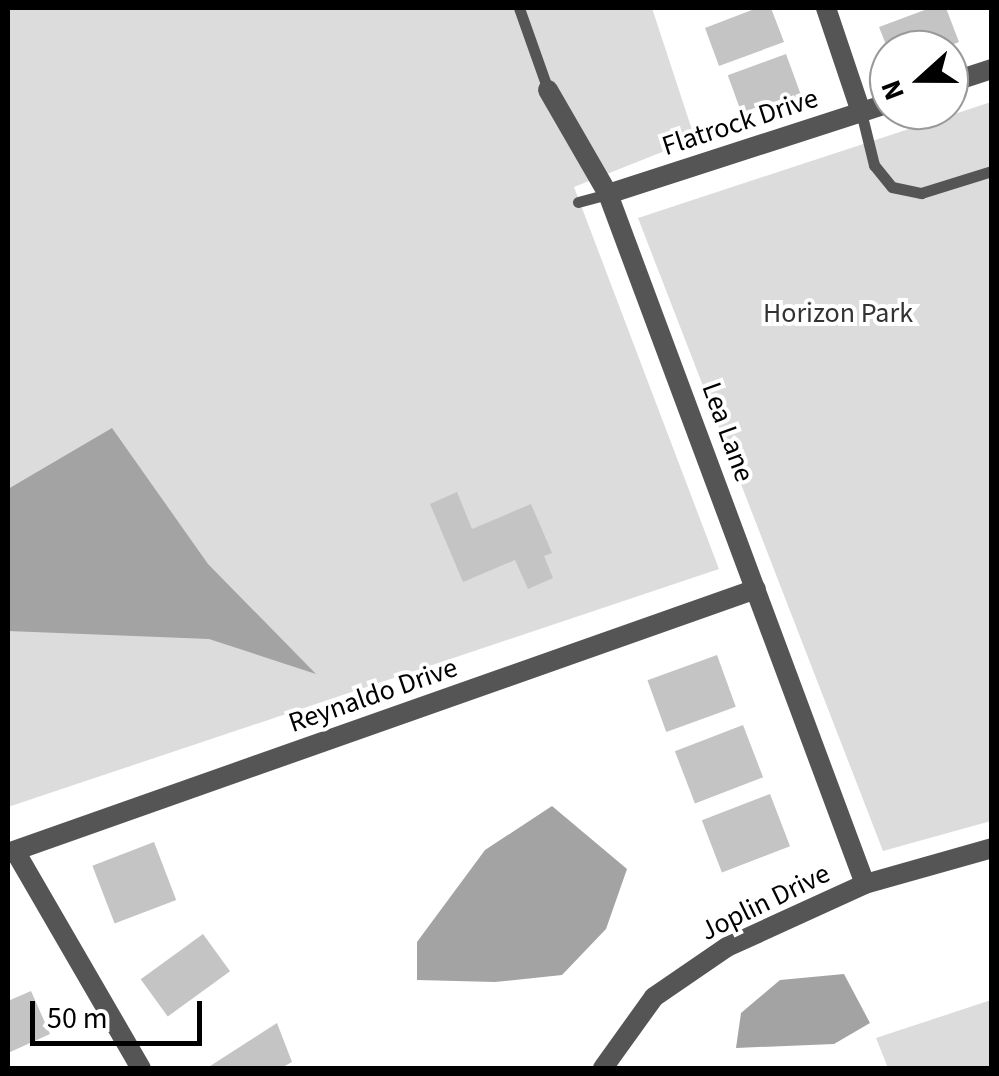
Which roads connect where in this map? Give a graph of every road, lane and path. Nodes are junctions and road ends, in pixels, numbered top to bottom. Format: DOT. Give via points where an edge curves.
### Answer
graph roads {
  1 [pos="519,8"];
  2 [pos="826,8"];
  3 [pos="548,90"];
  4 [pos="869,109"];
  5 [pos="861,112"];
  6 [pos="992,171"];
  7 [pos="608,194"];
  8 [pos="578,202"];
  9 [pos="756,589"];
  10 [pos="992,848"];
  11 [pos="11,852"];
  12 [pos="865,884"];
  13 [pos="141,1068"];
  14 [pos="603,1068"];
  1 -- 3 [label="lane, Lea Lane"];
  2 -- 5 [label="street"];
  3 -- 7 [label="street, Lea Lane"];
  4 -- 5 [label="street, Flatrock Drive"];
  5 -- 6 [label="lane" via="874,165 892,187 920,194"];
  5 -- 7 [label="street, Flatrock Drive"];
  7 -- 8 [label="lane"];
  7 -- 9 [label="street, Lea Lane"];
  9 -- 11 [label="street, Reynaldo Drive"];
  9 -- 12 [label="street, Lea Lane"];
  10 -- 12 [label="street, Joplin Drive"];
  11 -- 13 [label="street"];
  12 -- 14 [label="street, Joplin Drive" via="727,947 654,997"];
}
